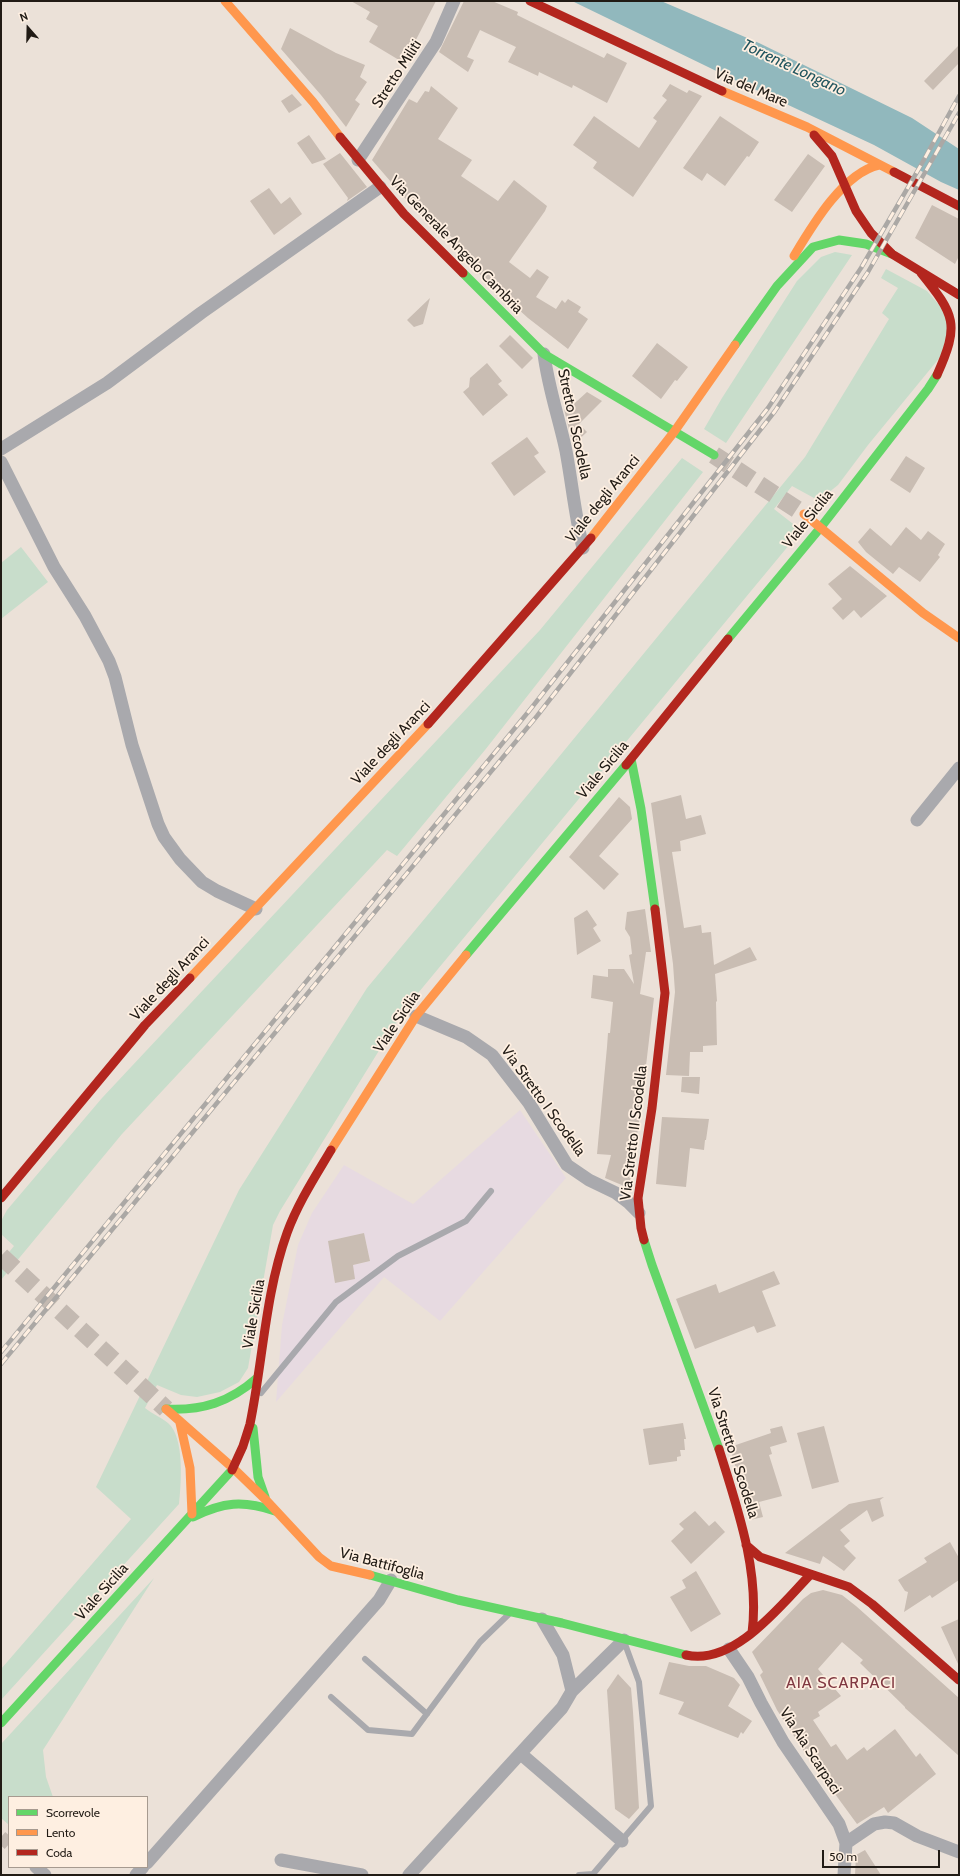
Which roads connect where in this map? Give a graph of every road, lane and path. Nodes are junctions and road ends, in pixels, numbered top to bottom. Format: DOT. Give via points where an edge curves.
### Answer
graph roads {
  1 [pos="225,1"];
  2 [pos="454,1"];
  3 [pos="530,1"];
  4 [pos="807,127"];
  5 [pos="358,160"];
  6 [pos="879,165"];
  7 [pos="846,186"];
  8 [pos="380,187"];
  9 [pos="959,206"];
  10 [pos="892,254"];
  11 [pos="921,273"];
  12 [pos="777,286"];
  13 [pos="959,295"];
  14 [pos="544,354"];
  15 [pos="953,364"];
  16 [pos="928,389"];
  17 [pos="674,432"];
  18 [pos="1,450"];
  19 [pos="714,455"];
  20 [pos="1,462"];
  21 [pos="804,514"];
  22 [pos="821,527"];
  23 [pos="583,548"];
  24 [pos="959,638"];
  25 [pos="631,759"];
  26 [pos="959,768"];
  27 [pos="917,820"];
  28 [pos="256,909"];
  29 [pos="416,1016"];
  30 [pos="491,1191"];
  31 [pos="1,1198"];
  32 [pos="639,1213"];
  33 [pos="257,1378"];
  34 [pos="255,1401"];
  35 [pos="253,1414"];
  36 [pos="180,1423"];
  37 [pos="233,1468"];
  38 [pos="266,1500"];
  39 [pos="277,1512"];
  40 [pos="192,1514"];
  41 [pos="185,1522"];
  42 [pos="746,1545"];
  43 [pos="810,1575"];
  44 [pos="391,1580"];
  45 [pos="511,1612"];
  46 [pos="542,1619"];
  47 [pos="752,1633"];
  48 [pos="624,1640"];
  49 [pos="730,1649"];
  50 [pos="365,1659"];
  51 [pos="959,1680"];
  52 [pos="572,1691"];
  53 [pos="331,1697"];
  54 [pos="427,1714"];
  55 [pos="1,1723"];
  56 [pos="521,1754"];
  57 [pos="622,1841"];
  58 [pos="846,1843"];
  59 [pos="959,1852"];
  60 [pos="281,1860"];
  61 [pos="148,1862"];
  62 [pos="37,1868"];
  63 [pos="321,1872"];
  64 [pos="45,1875"];
  65 [pos="362,1875"];
  66 [pos="409,1875"];
  67 [pos="579,1875"];
  68 [pos="844,1875"];
  1 -- 5 [label="street, Via Generale Angelo Cambria" via="313,102"];
  2 -- 5 [label="street, Stretto Militi" via="436,42"];
  3 -- 4 [label="street, Via del Mare" via="719,90"];
  4 -- 6 [label="street, Via del Mare"];
  4 -- 7 [label="street" via="832,156"];
  5 -- 8 [label="street, Via Generale Angelo Cambria"];
  6 -- 7 [label="street" via="864,170"];
  6 -- 9 [label="street, Via del Mare"];
  7 -- 10 [label="street" via="862,221"];
  7 -- 12 [label="street" via="799,248"];
  8 -- 14 [label="street, Via Generale Angelo Cambria" via="409,220"];
  8 -- 18 [label="street" via="201,313 107,383"];
  10 -- 11 [label="street"];
  10 -- 12 [label="street" via="860,243 839,240 826,242 813,247"];
  11 -- 13 [label="street"];
  11 -- 16 [label="street" via="950,309 955,331 954,343 948,357"];
  12 -- 17 [label="street, Viale degli Aranci"];
  14 -- 17 [label="street, Via Generale Angelo Cambria"];
  14 -- 23 [label="street, Stretto II Scodella" via="546,375 567,456 576,520"];
  15 -- 16 [label="street"];
  16 -- 22 [label="street, Viale Sicilia"];
  17 -- 19 [label="street, Via Generale Angelo Cambria"];
  17 -- 23 [label="street, Viale degli Aranci"];
  20 -- 28 [label="street" via="54,567 85,616 109,661 132,745 164,837 202,882"];
  21 -- 22 [label="street"];
  22 -- 24 [label="street" via="923,613"];
  22 -- 25 [label="street, Viale Sicilia"];
  23 -- 28 [label="street, Viale degli Aranci" via="428,724"];
  25 -- 29 [label="street, Viale Sicilia"];
  25 -- 32 [label="street, Via Stretto II Scodella" via="641,809 665,993 652,1108 638,1198"];
  26 -- 27 [label="street"];
  28 -- 31 [label="street, Viale degli Aranci" via="145,1025"];
  29 -- 32 [label="street, Via Stretto I Scodella" via="466,1037 492,1055 529,1103 567,1165 616,1193"];
  29 -- 33 [label="street, Viale Sicilia" via="295,1210 282,1245"];
  30 -- 34 [label="lane" via="466,1220 398,1256 336,1302"];
  32 -- 42 [label="street, Via Stretto II Scodella" via="652,1265 734,1493"];
  33 -- 34 [label="street, Viale Sicilia"];
  33 -- 36 [label="street, Via Battifoglia" via="245,1389 216,1405 188,1410 166,1409"];
  34 -- 35 [label="street, Viale Sicilia"];
  35 -- 37 [label="street, Viale Sicilia" via="241,1454"];
  35 -- 38 [label="street" via="258,1477"];
  36 -- 37 [label="street, Via Battifoglia"];
  36 -- 40 [label="street" via="191,1472"];
  37 -- 38 [label="street, Via Battifoglia"];
  37 -- 40 [label="street, Viale Sicilia"];
  38 -- 39 [label="street, Via Battifoglia"];
  39 -- 41 [label="street" via="255,1504 236,1503 205,1511"];
  39 -- 44 [label="street, Via Battifoglia" via="319,1557 331,1566"];
  40 -- 41 [label="street, Viale Sicilia"];
  41 -- 55 [label="street, Viale Sicilia"];
  42 -- 43 [label="street" via="760,1556"];
  42 -- 47 [label="street, Via Stretto II Scodella" via="755,1610"];
  43 -- 47 [label="street, Via Battifoglia"];
  43 -- 51 [label="street" via="849,1586"];
  44 -- 45 [label="street, Via Battifoglia" via="458,1600"];
  44 -- 61 [label="street" via="379,1600"];
  45 -- 46 [label="street, Via Battifoglia"];
  45 -- 54 [label="lane" via="480,1642"];
  46 -- 48 [label="street, Via Battifoglia"];
  46 -- 52 [label="street" via="562,1655"];
  47 -- 49 [label="street, Via Battifoglia"];
  48 -- 49 [label="street, Via Battifoglia" via="691,1656 710,1656"];
  48 -- 52 [label="street"];
  48 -- 57 [label="lane" via="639,1682 651,1806"];
  49 -- 58 [label="street, Via Aia Scarpaci" via="783,1742 839,1824"];
  50 -- 54 [label="lane"];
  52 -- 56 [label="street" via="562,1708"];
  53 -- 54 [label="lane" via="368,1730 412,1734"];
  56 -- 57 [label="street"];
  56 -- 66 [label="street"];
  57 -- 67 [label="lane" via="593,1874"];
  58 -- 59 [label="street" via="874,1824 885,1822 894,1823 917,1836"];
  58 -- 68 [label="street, Via Aia Scarpaci"];
  60 -- 63 [label="street"];
  62 -- 64 [label="street"];
  63 -- 65 [label="street"];
}
